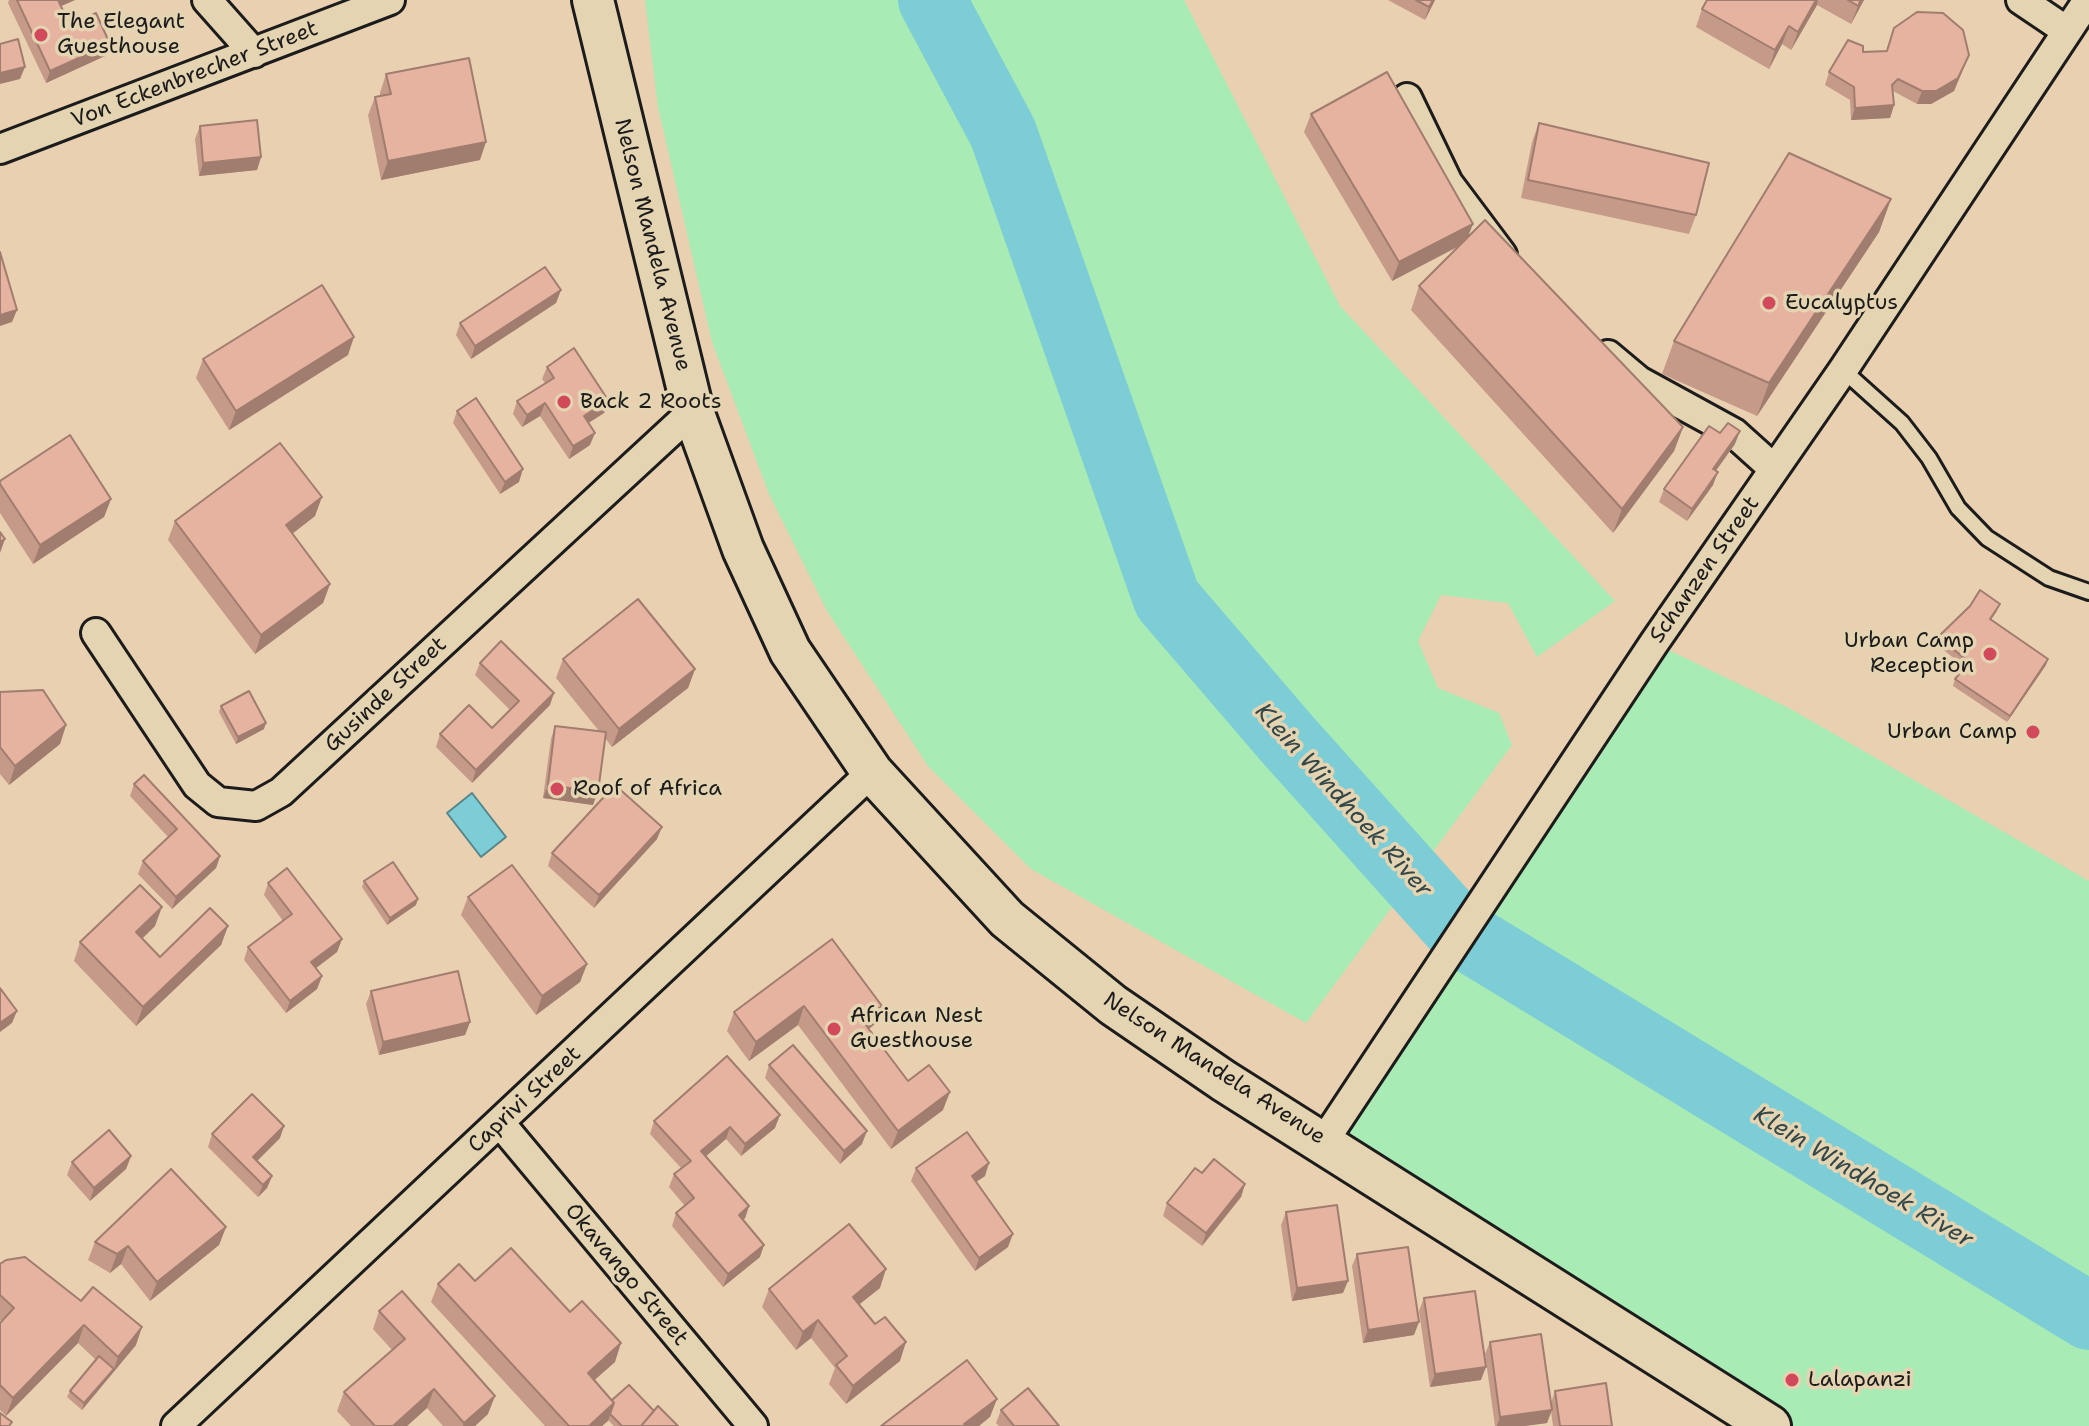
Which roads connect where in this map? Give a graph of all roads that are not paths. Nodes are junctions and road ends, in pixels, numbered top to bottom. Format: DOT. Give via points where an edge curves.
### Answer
graph roads {
  1 [pos="207,0"];
  2 [pos="390,0"];
  3 [pos="593,0"];
  4 [pos="2021,0"];
  5 [pos="2088,0"];
  6 [pos="2067,31"];
  7 [pos="254,53"];
  8 [pos="1407,98"];
  9 [pos="0,149"];
  10 [pos="1523,277"];
  11 [pos="1587,335"];
  12 [pos="1843,370"];
  13 [pos="693,411"];
  14 [pos="1774,469"];
  15 [pos="2089,592"];
  16 [pos="96,633"];
  17 [pos="872,772"];
  18 [pos="500,1123"];
  19 [pos="1324,1141"];
  20 [pos="176,1426"];
  21 [pos="753,1426"];
  22 [pos="1770,1426"];
  1 -- 7 [label="street"];
  2 -- 7 [label="street, Von Eckenbrecher Street"];
  3 -- 13 [label="main road, Nelson Mandela Avenue"];
  4 -- 6 [label="street"];
  5 -- 6 [label="street, Schanzen Street"];
  6 -- 12 [label="street, Schanzen Street"];
  7 -- 9 [label="street, Von Eckenbrecher Street"];
  8 -- 10 [label="street" via="1448,183 1485,236"];
  11 -- 14 [label="street" via="1639,381 1734,433"];
  12 -- 14 [label="street, Schanzen Street"];
  12 -- 15 [label="lane" via="1902,423 1958,508 1987,538 2049,578"];
  13 -- 16 [label="street, Gusinde Street" via="281,792 256,806 218,802 197,785"];
  13 -- 17 [label="main road, Nelson Mandela Avenue" via="743,549 790,651"];
  14 -- 19 [label="street, Schanzen Street"];
  17 -- 18 [label="street, Caprivi Street"];
  17 -- 19 [label="main road, Nelson Mandela Avenue" via="1007,919 1113,1005"];
  18 -- 20 [label="street, Caprivi Street"];
  18 -- 21 [label="street, Okavango Street"];
  19 -- 22 [label="main road, Nelson Mandela Avenue"];
}
